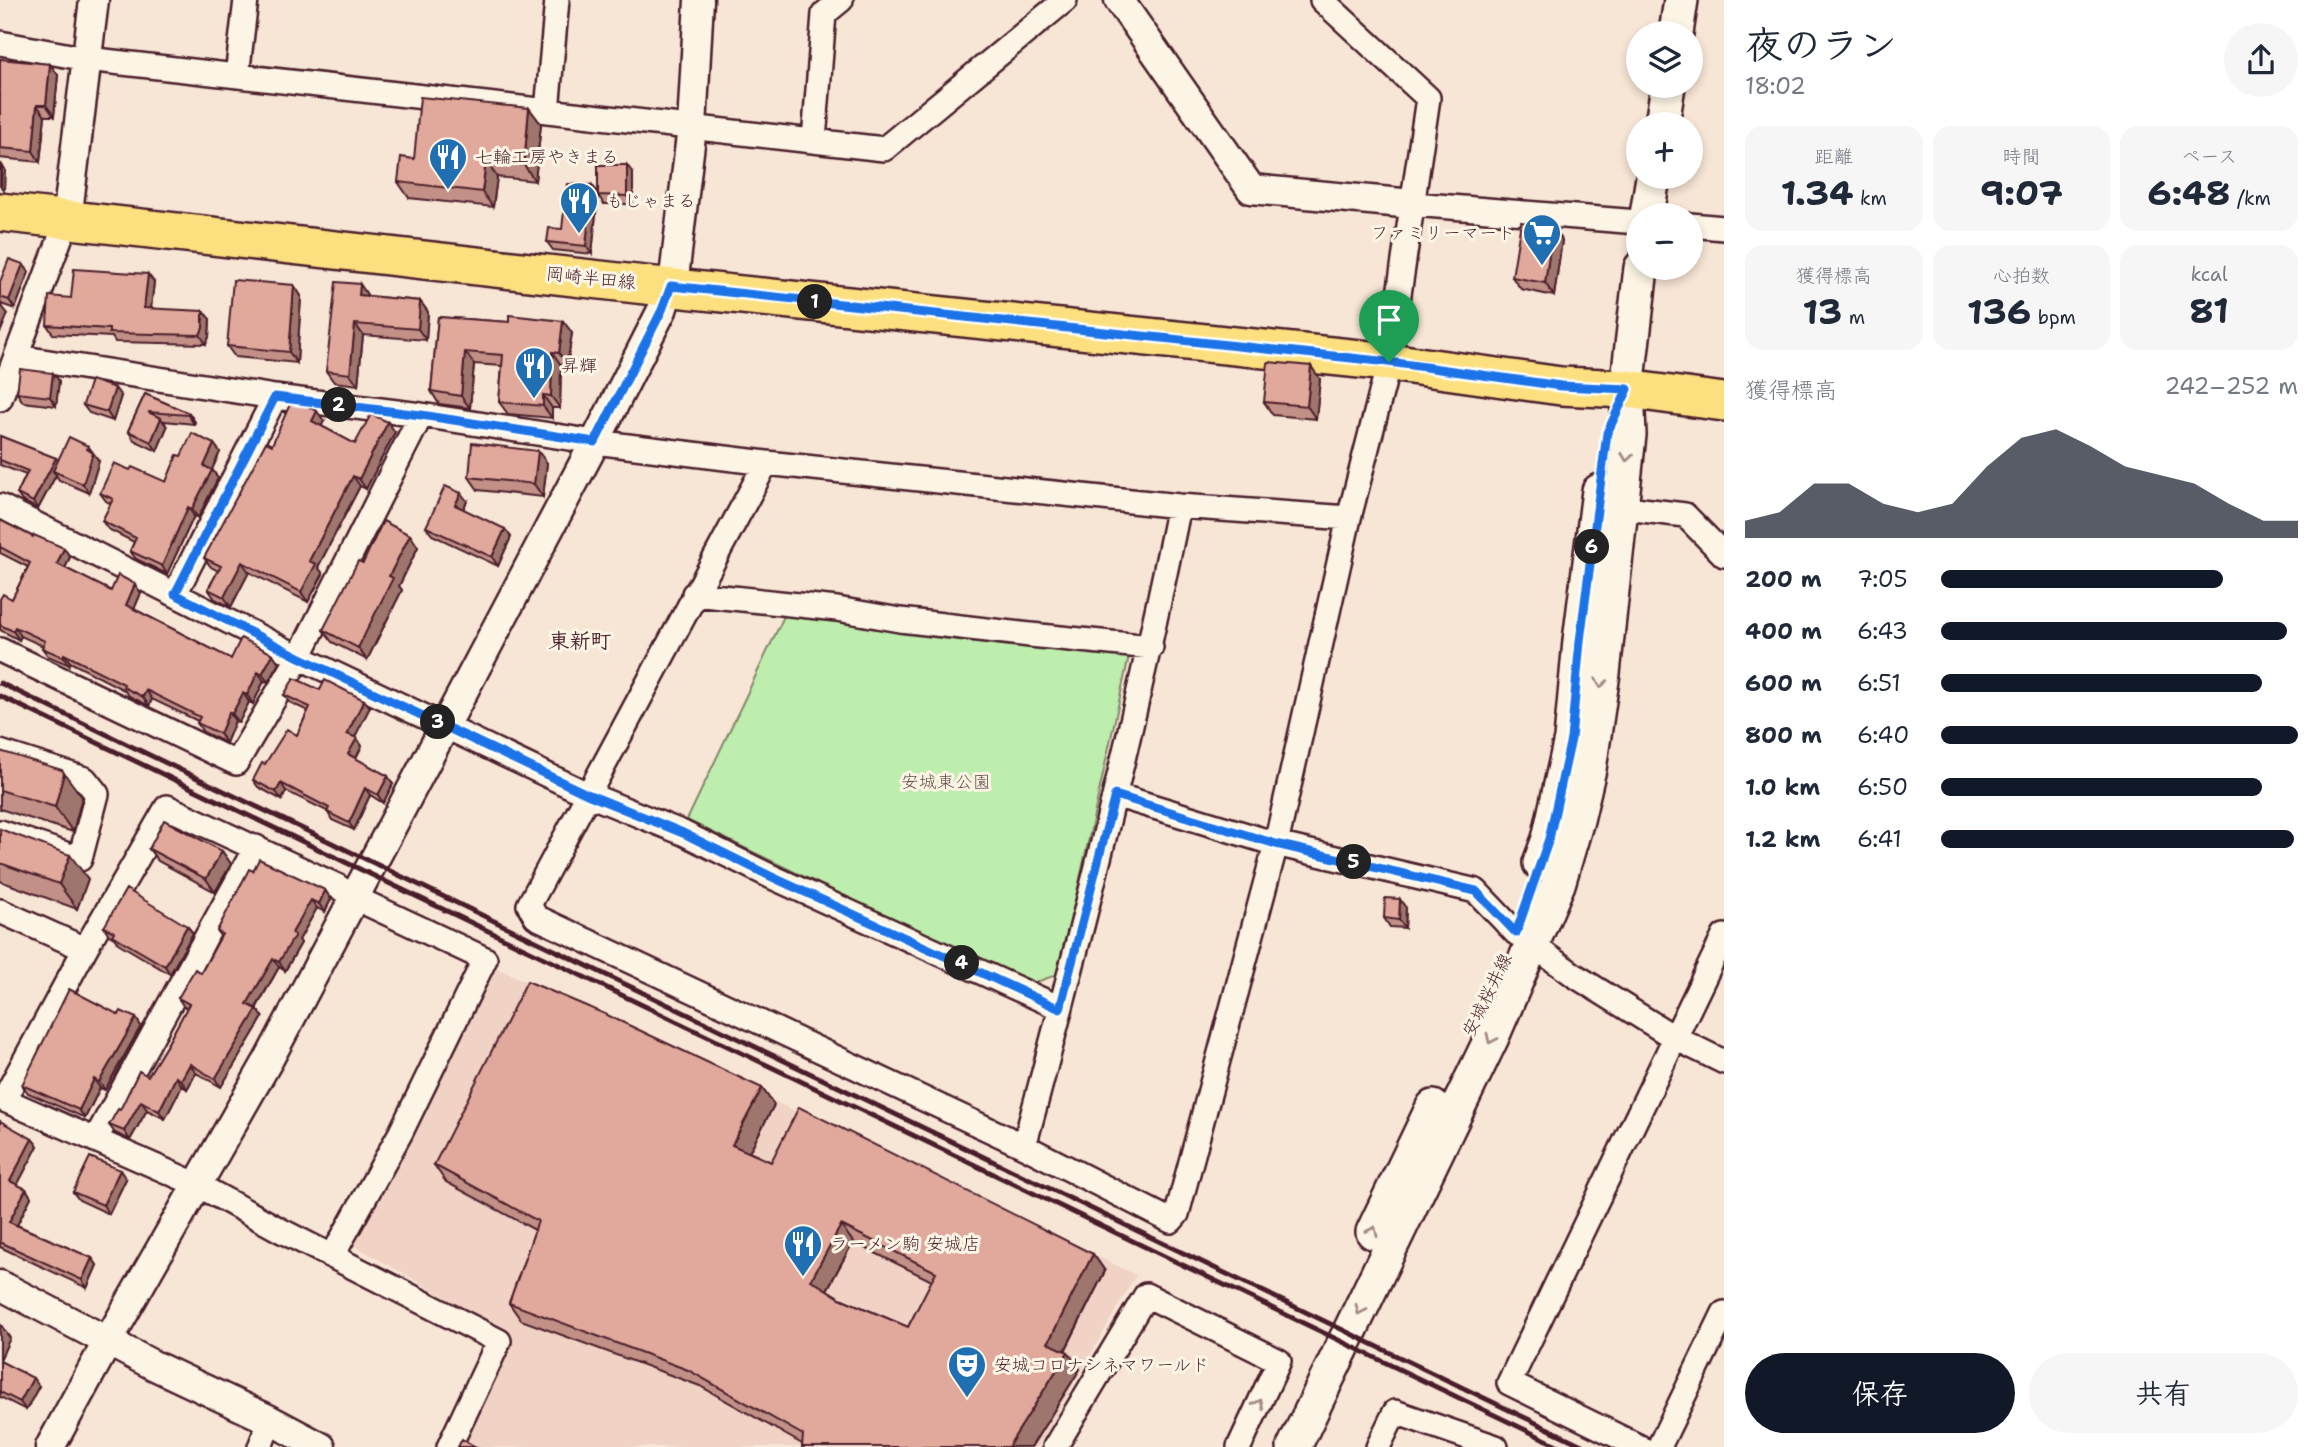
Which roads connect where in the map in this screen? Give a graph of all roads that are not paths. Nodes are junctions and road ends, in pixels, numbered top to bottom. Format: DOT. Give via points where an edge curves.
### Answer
graph roads {
  1 [pos="94,0"];
  2 [pos="246,0"];
  3 [pos="557,0"];
  4 [pos="699,0"];
  5 [pos="841,0"];
  6 [pos="1065,0"];
  7 [pos="1119,0"];
  8 [pos="1322,0"];
  9 [pos="1681,0"];
  10 [pos="1678,21"];
  11 [pos="0,43"];
  12 [pos="87,60"];
  13 [pos="237,76"];
  14 [pos="547,111"];
  15 [pos="692,127"];
  16 [pos="814,141"];
  17 [pos="1413,204"];
  18 [pos="0,212"];
  19 [pos="67,220"];
  20 [pos="1626,221"];
  21 [pos="1703,226"];
  22 [pos="1724,228"];
  23 [pos="1640,280"];
  24 [pos="671,286"];
  25 [pos="17,357"];
  26 [pos="1389,362"];
  27 [pos="1628,389"];
  28 [pos="275,397"];
  29 [pos="0,399"];
  30 [pos="1724,402"];
  31 [pos="421,415"];
  32 [pos="595,442"];
  33 [pos="766,463"];
  34 [pos="0,506"];
  35 [pos="1179,506"];
  36 [pos="1609,506"];
  37 [pos="1349,519"];
  38 [pos="1724,555"];
  39 [pos="175,594"];
  40 [pos="694,594"];
  41 [pos="1151,647"];
  42 [pos="0,650"];
  43 [pos="299,657"];
  44 [pos="446,726"];
  45 [pos="0,752"];
  46 [pos="587,794"];
  47 [pos="1115,795"];
  48 [pos="0,832"];
  49 [pos="1276,844"];
  50 [pos="256,847"];
  51 [pos="354,897"];
  52 [pos="0,911"];
  53 [pos="1724,936"];
  54 [pos="1525,939"];
  55 [pos="85,949"];
  56 [pos="1060,1009"];
  57 [pos="1675,1038"];
  58 [pos="1724,1062"];
  59 [pos="2,1098"];
  60 [pos="95,1139"];
  61 [pos="1024,1146"];
  62 [pos="198,1185"];
  63 [pos="333,1255"];
  64 [pos="0,1285"];
  65 [pos="1724,1313"];
  66 [pos="108,1341"];
  67 [pos="270,1420"];
  68 [pos="50,1447"];
  69 [pos="260,1447"];
  70 [pos="321,1447"];
  71 [pos="449,1447"];
  72 [pos="1055,1447"];
  73 [pos="1239,1447"];
  74 [pos="1270,1447"];
  75 [pos="1294,1447"];
  76 [pos="1378,1447"];
  77 [pos="1496,1447"];
  78 [pos="1640,1447"];
  79 [pos="1659,1447"];
  1 -- 12 [label="street"];
  2 -- 13 [label="street"];
  3 -- 14 [label="street"];
  4 -- 15 [label="street"];
  5 -- 16 [label="street" via="824,14"];
  6 -- 16 [label="street" via="884,149"];
  7 -- 17 [label="street" via="1251,188"];
  8 -- 17 [label="street" via="1428,98"];
  9 -- 10 [label="main road"];
  11 -- 12 [label="street"];
  12 -- 13 [label="street"];
  12 -- 19 [label="street"];
  13 -- 14 [label="street"];
  14 -- 15 [label="street"];
  15 -- 16 [label="street"];
  15 -- 24 [label="street"];
  17 -- 20 [label="street"];
  17 -- 26 [label="street"];
  18 -- 19 [label="main road, 岡崎半田線"];
  19 -- 24 [label="main road, 岡崎半田線"];
  19 -- 25 [label="street"];
  21 -- 22 [label="street"];
  23 -- 27 [label="main road, 安城桜井線"];
  24 -- 26 [label="main road, 岡崎半田線"];
  24 -- 32 [label="street"];
  25 -- 28 [label="street"];
  25 -- 29 [label="street"];
  26 -- 27 [label="main road, 岡崎半田線" via="1561,386"];
  26 -- 37 [label="street"];
  27 -- 30 [label="main road, 岡崎半田線"];
  27 -- 36 [label="main road, 安城桜井線" via="1607,433"];
  28 -- 31 [label="street"];
  28 -- 39 [label="street"];
  31 -- 32 [label="street"];
  31 -- 43 [label="street"];
  32 -- 33 [label="street"];
  32 -- 44 [label="street"];
  33 -- 35 [label="street"];
  33 -- 40 [label="street"];
  34 -- 39 [label="street"];
  35 -- 37 [label="street"];
  35 -- 41 [label="street"];
  36 -- 38 [label="street" via="1685,515"];
  36 -- 54 [label="main road, 安城桜井線" via="1580,641 1571,739"];
  37 -- 49 [label="street"];
  39 -- 43 [label="street"];
  40 -- 41 [label="street"];
  40 -- 46 [label="street"];
  41 -- 47 [label="street"];
  42 -- 43 [label="street" via="236,764"];
  43 -- 44 [label="street"];
  44 -- 46 [label="street"];
  44 -- 51 [label="street"];
  45 -- 48 [label="street" via="85,779 97,794 80,859"];
  46 -- 56 [label="street" via="683,833"];
  46 -- 61 [label="street" via="529,905 536,917"];
  47 -- 49 [label="street"];
  47 -- 56 [label="street"];
  49 -- 54 [label="street" via="1476,891"];
  49 -- 61 [label="street" via="1177,1214 1171,1221"];
  50 -- 51 [label="street"];
  50 -- 55 [label="street" via="167,807"];
  50 -- 60 [label="street"];
  51 -- 62 [label="street"];
  51 -- 63 [label="street" via="485,959 401,1132"];
  52 -- 55 [label="street"];
  53 -- 57 [label="street"];
  54 -- 57 [label="street"];
  74 -- 54 [label="main road, 安城桜井線, one-way"];
  54 -- 75 [label="main road, 安城桜井線, one-way" via="1492,1037"];
  55 -- 59 [label="street"];
  56 -- 61 [label="street"];
  57 -- 58 [label="street"];
  57 -- 78 [label="street" via="1509,1383"];
  59 -- 60 [label="street"];
  60 -- 62 [label="street"];
  62 -- 63 [label="street"];
  62 -- 66 [label="street"];
  63 -- 71 [label="street" via="499,1341"];
  64 -- 66 [label="street"];
  65 -- 79 [label="street"];
  66 -- 67 [label="street"];
  66 -- 68 [label="street"];
  67 -- 69 [label="street"];
  67 -- 70 [label="street"];
  73 -- 72 [label="street, one-way" via="1279,1360 1146,1294"];
  76 -- 77 [label="street" via="1395,1412"];
}
